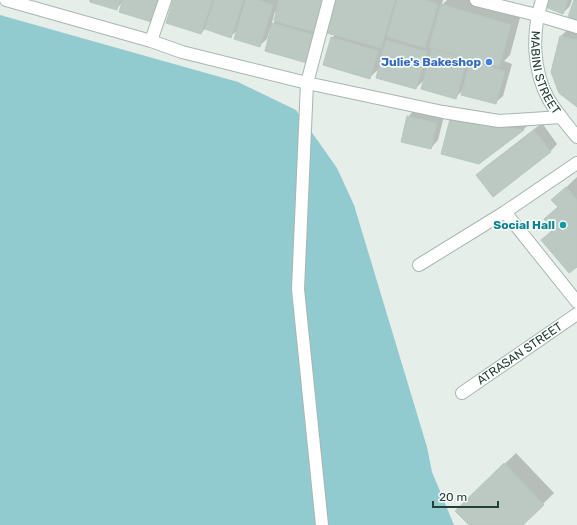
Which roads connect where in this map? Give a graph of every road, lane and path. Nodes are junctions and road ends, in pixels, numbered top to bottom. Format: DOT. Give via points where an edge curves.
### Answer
graph roads {
  1 [pos="6,0"];
  2 [pos="165,0"];
  3 [pos="329,0"];
  4 [pos="476,0"];
  5 [pos="542,0"];
  6 [pos="537,15"];
  7 [pos="577,27"];
  8 [pos="151,41"];
  9 [pos="307,83"];
  10 [pos="561,117"];
  11 [pos="577,137"];
  12 [pos="577,164"];
  13 [pos="505,212"];
  14 [pos="419,266"];
  15 [pos="577,302"];
  16 [pos="577,314"];
  17 [pos="462,392"];
  18 [pos="322,525"];
  1 -- 8 [label="street"];
  2 -- 8 [label="street"];
  3 -- 9 [label="street"];
  4 -- 6 [label="street"];
  5 -- 6 [label="street, MABINI STREET"];
  6 -- 7 [label="street"];
  6 -- 10 [label="street, MABINI STREET" via="535,33 538,67 549,99"];
  8 -- 9 [label="street" via="182,52"];
  9 -- 10 [label="street" via="498,121"];
  9 -- 18 [label="street" via="298,289"];
  10 -- 11 [label="street, MABINI STREET"];
  12 -- 13 [label="street"];
  13 -- 14 [label="street"];
  13 -- 15 [label="street"];
  16 -- 17 [label="street, ATRASAN STREET"];
}
